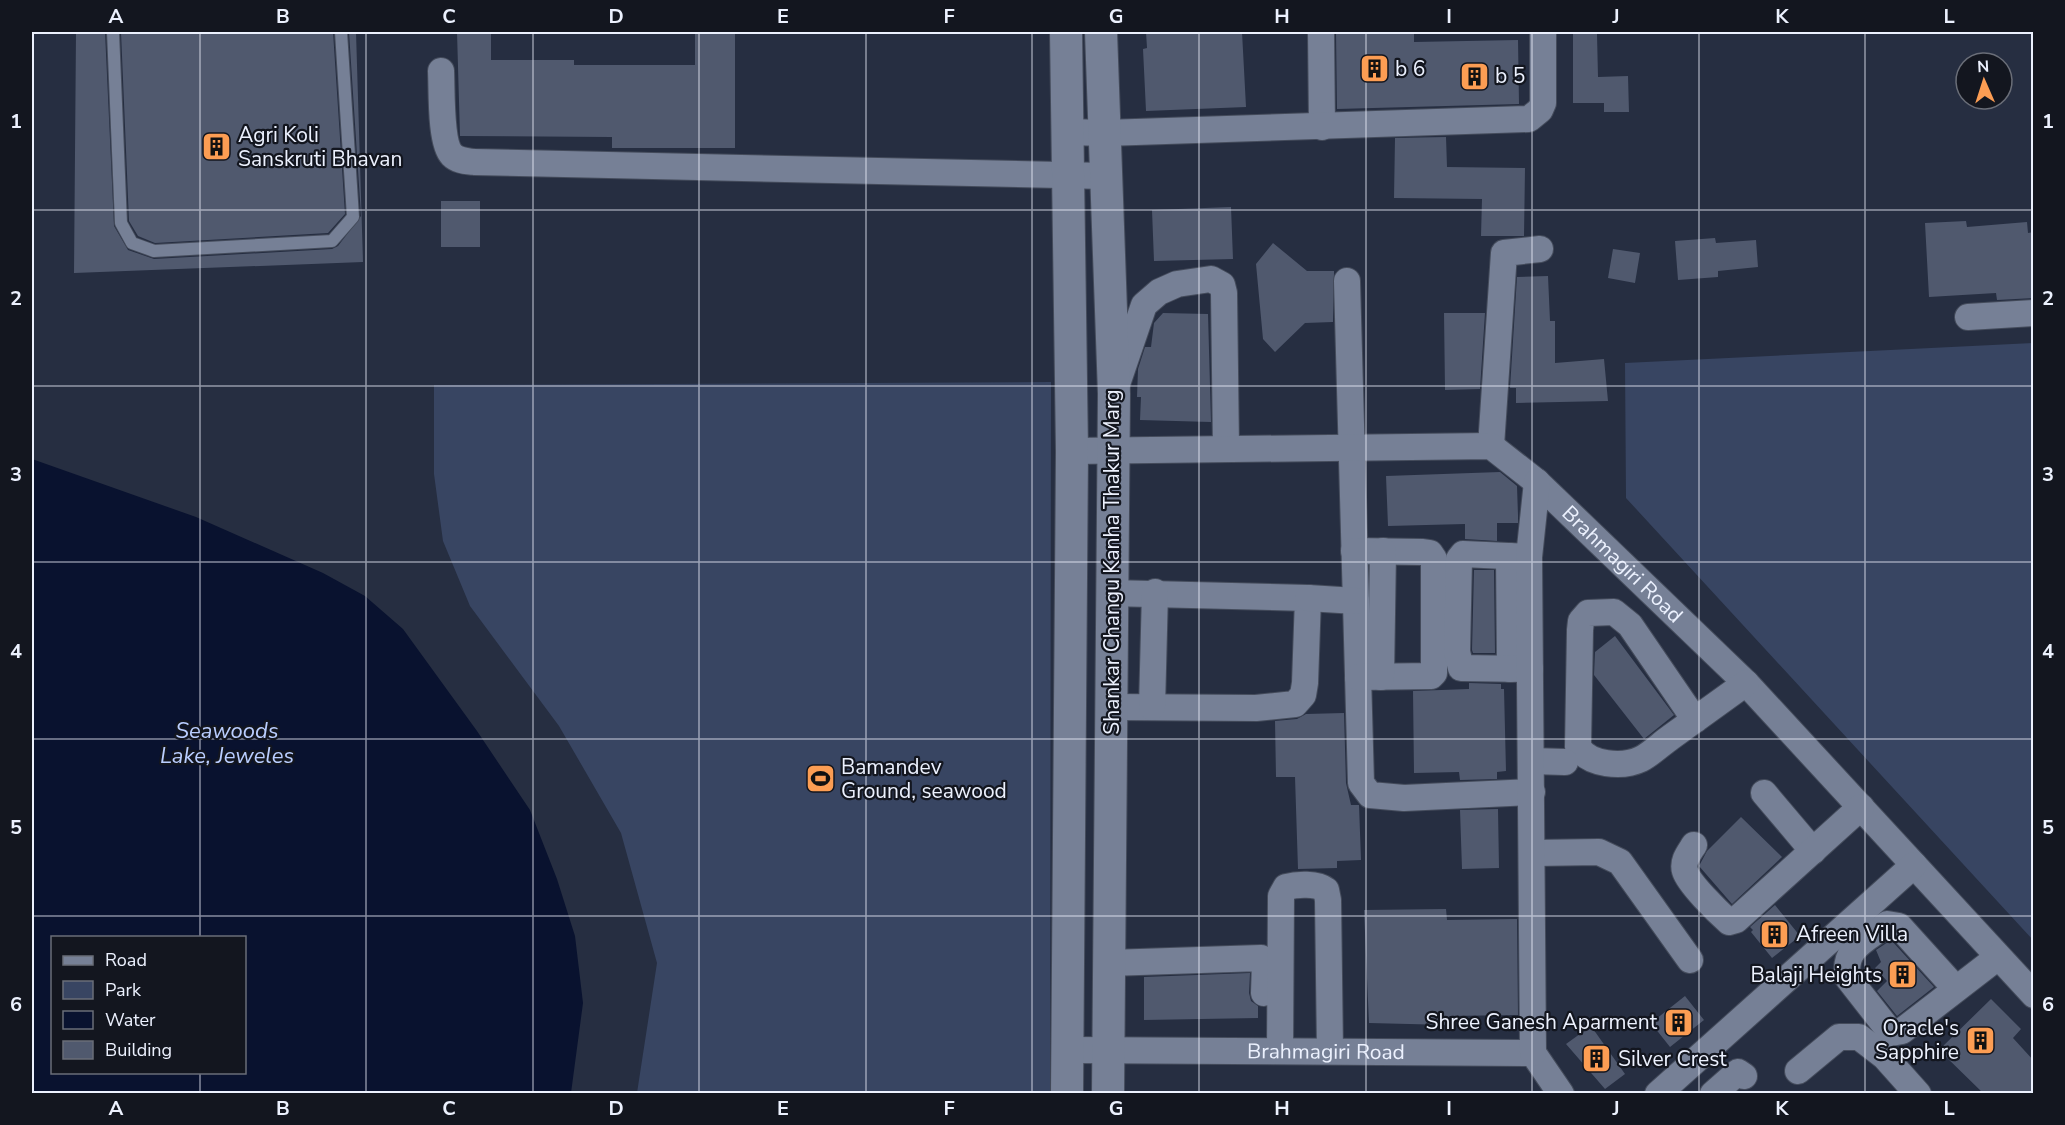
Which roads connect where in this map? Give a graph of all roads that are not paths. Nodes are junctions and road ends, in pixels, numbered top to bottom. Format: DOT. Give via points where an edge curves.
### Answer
graph roads {
  1 [pos="113,32"];
  2 [pos="342,32"];
  3 [pos="1066,32"];
  4 [pos="1101,32"];
  5 [pos="1321,32"];
  6 [pos="1543,32"];
  7 [pos="441,71"];
  8 [pos="1322,127"];
  9 [pos="1068,132"];
  10 [pos="1105,133"];
  11 [pos="1067,174"];
  12 [pos="1105,176"];
  13 [pos="1540,249"];
  14 [pos="1347,281"];
  15 [pos="2034,313"];
  16 [pos="1968,317"];
  17 [pos="1114,394"];
  18 [pos="1491,446"];
  19 [pos="1112,448"];
  20 [pos="1226,448"];
  21 [pos="1351,448"];
  22 [pos="1072,451"];
  23 [pos="1537,482"];
  24 [pos="1354,551"];
  25 [pos="1383,551"];
  26 [pos="1519,556"];
  27 [pos="1155,592"];
  28 [pos="1110,593"];
  29 [pos="1308,598"];
  30 [pos="1356,601"];
  31 [pos="1520,669"];
  32 [pos="1370,677"];
  33 [pos="1746,683"];
  34 [pos="1110,707"];
  35 [pos="1152,707"];
  36 [pos="1695,720"];
  37 [pos="1532,761"];
  38 [pos="1565,762"];
  39 [pos="1532,792"];
  40 [pos="1764,793"];
  41 [pos="1861,807"];
  42 [pos="1694,845"];
  43 [pos="1813,851"];
  44 [pos="1533,853"];
  45 [pos="1914,865"];
  46 [pos="1998,957"];
  47 [pos="1690,960"];
  48 [pos="1109,963"];
  49 [pos="1956,989"];
  50 [pos="2034,995"];
  51 [pos="1107,1049"];
  52 [pos="1068,1050"];
  53 [pos="1272,1051"];
  54 [pos="1330,1051"];
  55 [pos="1533,1053"];
  56 [pos="1798,1071"];
  57 [pos="1744,1076"];
  58 [pos="1067,1094"];
  59 [pos="1107,1094"];
  60 [pos="1561,1094"];
  61 [pos="1658,1094"];
  62 [pos="1713,1094"];
  63 [pos="1918,1094"];
  1 -- 2 [label="lane" via="121,223 132,243 154,251 332,241 342,232 353,217"];
  3 -- 9 [label="street, Shankar Changu Kanha Thakur Marg"];
  4 -- 10 [label="street, Shankar Changu Kanha Thakur Marg"];
  5 -- 8 [label="street"];
  6 -- 8 [label="street" via="1543,103 1529,119"];
  7 -- 11 [label="street" via="446,142 450,154 458,159"];
  8 -- 10 [label="street"];
  9 -- 10 [label="street"];
  9 -- 11 [label="street, Shankar Changu Kanha Thakur Marg"];
  10 -- 12 [label="street, Shankar Changu Kanha Thakur Marg"];
  11 -- 12 [label="street"];
  11 -- 22 [label="street, Shankar Changu Kanha Thakur Marg"];
  12 -- 17 [label="street, Shankar Changu Kanha Thakur Marg"];
  13 -- 18 [label="street" via="1504,253"];
  14 -- 21 [label="street"];
  15 -- 16 [label="street"];
  17 -- 19 [label="street, Shankar Changu Kanha Thakur Marg"];
  17 -- 20 [label="street" via="1144,305 1159,292 1178,284 1211,279 1222,285 1224,292"];
  18 -- 21 [label="street"];
  18 -- 23 [label="street, Brahmagiri Road"];
  19 -- 20 [label="street"];
  19 -- 22 [label="street"];
  19 -- 28 [label="street, Shankar Changu Kanha Thakur Marg"];
  20 -- 21 [label="street"];
  21 -- 24 [label="street"];
  22 -- 52 [label="street, Shankar Changu Kanha Thakur Marg"];
  23 -- 26 [label="street"];
  23 -- 33 [label="street, Brahmagiri Road"];
  24 -- 25 [label="street"];
  24 -- 30 [label="street"];
  25 -- 32 [label="street"];
  25 -- 32 [label="street" via="1430,553 1434,559 1434,673"];
  26 -- 31 [label="street"];
  26 -- 31 [label="street" via="1463,554 1459,558 1457,651 1461,668"];
  27 -- 28 [label="street"];
  27 -- 29 [label="street"];
  27 -- 35 [label="street"];
  28 -- 34 [label="street, Shankar Changu Kanha Thakur Marg"];
  29 -- 30 [label="street"];
  29 -- 35 [label="street" via="1305,683 1303,695 1295,704 1256,708"];
  30 -- 32 [label="street"];
  31 -- 37 [label="street"];
  32 -- 39 [label="street" via="1362,783 1370,795 1404,798"];
  33 -- 36 [label="street"];
  33 -- 41 [label="street, Brahmagiri Road"];
  34 -- 35 [label="street"];
  34 -- 48 [label="street, Shankar Changu Kanha Thakur Marg"];
  36 -- 36 [label="street" via="1641,759 1610,763 1583,755 1578,747 1580,630 1588,613 1614,612 1630,625"];
  37 -- 38 [label="street"];
  37 -- 39 [label="street"];
  39 -- 44 [label="street"];
  40 -- 43 [label="street"];
  41 -- 43 [label="street"];
  41 -- 45 [label="street, Brahmagiri Road"];
  42 -- 43 [label="street" via="1685,858 1686,874 1729,922"];
  44 -- 47 [label="street" via="1599,852 1620,862 1648,892"];
  44 -- 55 [label="street"];
  45 -- 46 [label="street, Brahmagiri Road"];
  45 -- 61 [label="street" via="1828,954"];
  46 -- 49 [label="street"];
  46 -- 50 [label="street, Brahmagiri Road"];
  48 -- 51 [label="street, Shankar Changu Kanha Thakur Marg"];
  48 -- 53 [label="street" via="1261,958 1265,963"];
  49 -- 49 [label="street" via="1902,1031 1892,1033 1848,978 1846,966 1850,952 1887,924 1894,923"];
  51 -- 52 [label="street, Brahmagiri Road"];
  51 -- 53 [label="street, Brahmagiri Road"];
  51 -- 59 [label="street, Shankar Changu Kanha Thakur Marg"];
  52 -- 58 [label="street, Shankar Changu Kanha Thakur Marg"];
  53 -- 54 [label="street, Brahmagiri Road"];
  53 -- 54 [label="street" via="1281,896 1292,886 1320,886 1326,890"];
  54 -- 55 [label="street, Brahmagiri Road"];
  55 -- 60 [label="street"];
  56 -- 63 [label="street" via="1839,1037 1859,1037 1885,1057"];
  57 -- 62 [label="street" via="1738,1072"];
}
